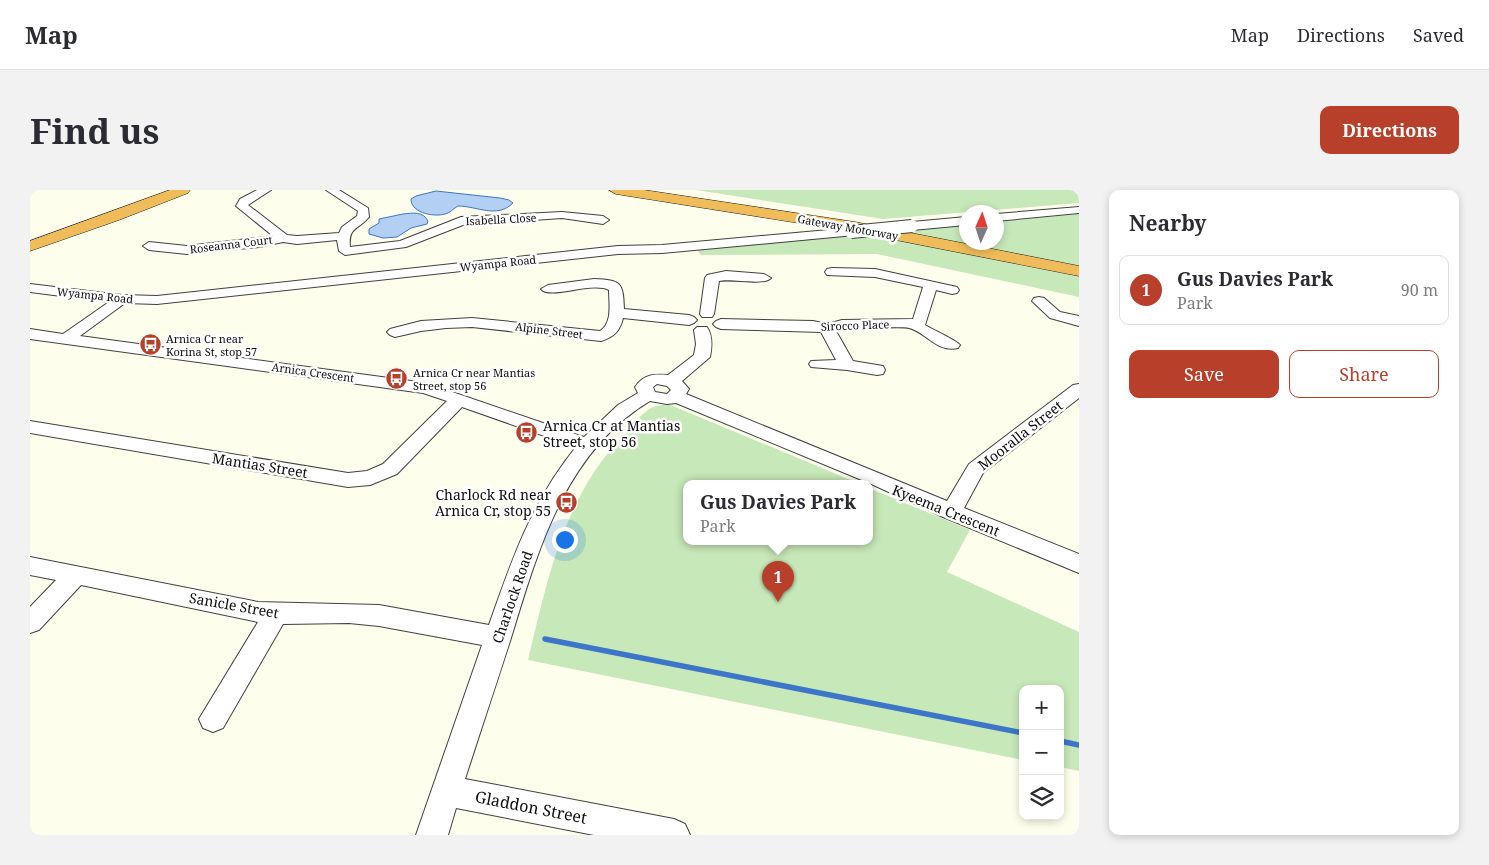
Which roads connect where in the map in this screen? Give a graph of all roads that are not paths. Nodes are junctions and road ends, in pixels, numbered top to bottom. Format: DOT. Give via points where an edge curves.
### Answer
graph roads {
  1 [pos="159,190"];
  2 [pos="183,190"];
  3 [pos="266,190"];
  4 [pos="331,190"];
  5 [pos="616,190"];
  6 [pos="656,190"];
  7 [pos="1079,210"];
  8 [pos="1004,217"];
  9 [pos="602,220"];
  10 [pos="959,222"];
  11 [pos="30,236"];
  12 [pos="342,236"];
  13 [pos="283,238"];
  14 [pos="959,240"];
  15 [pos="30,246"];
  16 [pos="149,246"];
  17 [pos="1004,248"];
  18 [pos="345,251"];
  19 [pos="1079,262"];
  20 [pos="1079,271"];
  21 [pos="832,272"];
  22 [pos="764,278"];
  23 [pos="344,279"];
  24 [pos="931,286"];
  25 [pos="30,288"];
  26 [pos="548,289"];
  27 [pos="952,290"];
  28 [pos="122,299"];
  29 [pos="1038,300"];
  30 [pos="617,313"];
  31 [pos="1079,321"];
  32 [pos="704,322"];
  33 [pos="914,324"];
  34 [pos="827,329"];
  35 [pos="395,332"];
  36 [pos="30,334"];
  37 [pos="66,338"];
  38 [pos="952,345"];
  39 [pos="817,364"];
  40 [pos="847,366"];
  41 [pos="877,370"];
  42 [pos="674,389"];
  43 [pos="1079,389"];
  44 [pos="460,399"];
  45 [pos="30,427"];
  46 [pos="588,445"];
  47 [pos="951,512"];
  48 [pos="1079,564"];
  49 [pos="30,566"];
  50 [pos="76,574"];
  51 [pos="276,614"];
  52 [pos="30,623"];
  53 [pos="498,638"];
  54 [pos="213,719"];
  55 [pos="447,791"];
  56 [pos="432,835"];
  57 [pos="674,835"];
  1 -- 11 [label="highway"];
  2 -- 15 [label="highway"];
  3 -- 13 [label="street" via="244,201 242,206"];
  4 -- 12 [label="street" via="364,210 363,217"];
  5 -- 20 [label="highway, Gateway Motorway" via="855,227"];
  6 -- 14 [label="highway, Gateway Motorway"];
  7 -- 8 [label="street"];
  9 -- 18 [label="street, Isabella Close" via="562,215 470,219 402,244"];
  10 -- 23 [label="street, Wyampa Road, bridge" via="662,249 618,250"];
  12 -- 13 [label="street, Roseanna Court"];
  12 -- 18 [label="street"];
  13 -- 16 [label="street, Roseanna Court" via="187,250"];
  17 -- 19 [label="highway"];
  18 -- 23 [label="street"];
  21 -- 24 [label="street" via="875,273"];
  22 -- 32 [label="street" via="726,275 712,278"];
  23 -- 28 [label="street, Wyampa Road" via="156,300"];
  24 -- 27 [label="street"];
  24 -- 33 [label="street" via="919,323"];
  25 -- 28 [label="street, Wyampa Road"];
  26 -- 30 [label="street" via="597,282 611,284 616,288"];
  28 -- 37 [label="street"];
  29 -- 31 [label="street" via="1052,318"];
  30 -- 32 [label="street" via="689,320 695,315"];
  30 -- 35 [label="street, Alpine Street" via="611,331 601,336 461,322 420,325"];
  32 -- 34 [label="street, Sirocco Place" via="717,318 721,324"];
  32 -- 42 [label="street" via="702,357"];
  33 -- 34 [label="street, Sirocco Place" via="842,325"];
  33 -- 38 [label="street"];
  34 -- 40 [label="street"];
  36 -- 37 [label="street, Arnica Crescent"];
  37 -- 44 [label="street, Arnica Crescent" via="426,388"];
  39 -- 40 [label="street"];
  40 -- 41 [label="street"];
  42 -- 46 [label="street, Charlock Road" via="665,399 648,395 624,408"];
  42 -- 47 [label="street, Kyeema Crescent"];
  43 -- 47 [label="street, Mooralla Street" via="976,470"];
  44 -- 45 [label="street, Mantias Street" via="390,469 370,478 348,480"];
  44 -- 46 [label="street, Arnica Crescent"];
  46 -- 53 [label="street, Charlock Road" via="546,506"];
  47 -- 48 [label="street, Kyeema Crescent"];
  49 -- 50 [label="street, Sanicle Street"];
  50 -- 51 [label="street, Sanicle Street"];
  50 -- 52 [label="street"];
  51 -- 53 [label="street, Sanicle Street" via="388,616"];
  51 -- 54 [label="street"];
  53 -- 55 [label="street, Charlock Road"];
  55 -- 56 [label="street, Charlock Road"];
  55 -- 57 [label="street, Gladdon Street"];
}
